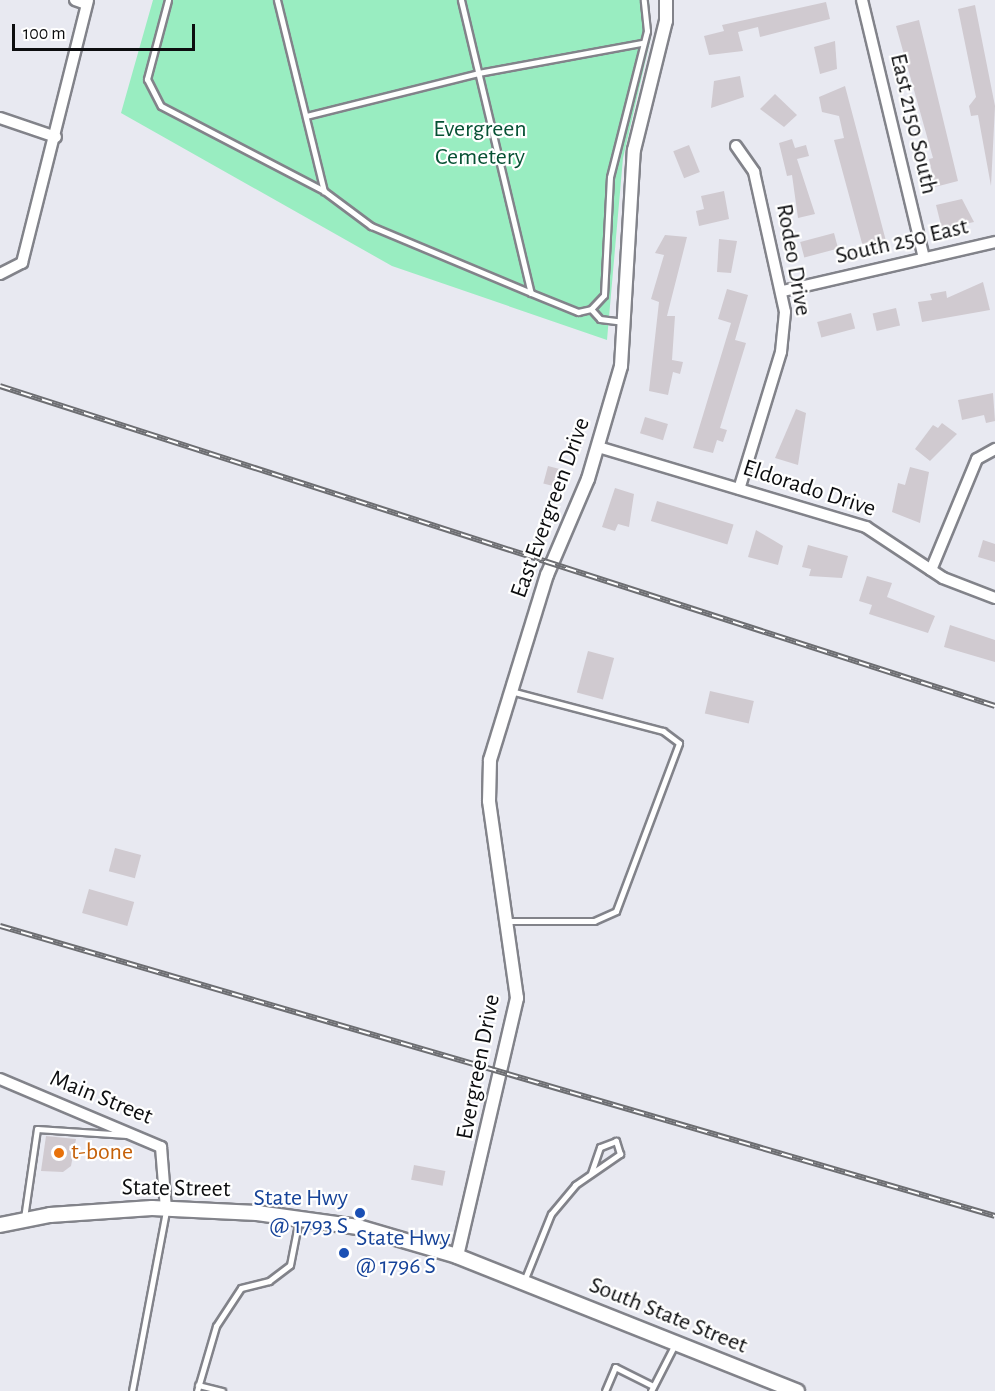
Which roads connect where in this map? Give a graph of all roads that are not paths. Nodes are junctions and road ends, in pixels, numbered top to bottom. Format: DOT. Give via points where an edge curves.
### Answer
graph roads {
  1 [pos="75,0"];
  2 [pos="168,0"];
  3 [pos="277,0"];
  4 [pos="461,0"];
  5 [pos="644,0"];
  6 [pos="862,0"];
  7 [pos="668,1"];
  8 [pos="87,2"];
  9 [pos="642,43"];
  10 [pos="478,73"];
  11 [pos="306,116"];
  12 [pos="0,118"];
  13 [pos="56,137"];
  14 [pos="736,146"];
  15 [pos="324,191"];
  16 [pos="995,242"];
  17 [pos="924,258"];
  18 [pos="0,274"];
  19 [pos="783,291"];
  20 [pos="531,292"];
  21 [pos="591,309"];
  22 [pos="624,322"];
  23 [pos="598,447"];
  24 [pos="993,449"];
  25 [pos="739,489"];
  26 [pos="931,570"];
  27 [pos="995,598"];
  28 [pos="511,691"];
  29 [pos="497,849"];
  30 [pos="504,921"];
  31 [pos="0,1079"];
  32 [pos="135,1132"];
  33 [pos="591,1173"];
  34 [pos="166,1209"];
  35 [pos="299,1217"];
  36 [pos="24,1219"];
  37 [pos="0,1225"];
  38 [pos="457,1256"];
  39 [pos="523,1282"];
  40 [pos="676,1343"];
  41 [pos="198,1388"];
  42 [pos="652,1388"];
  43 [pos="132,1391"];
  44 [pos="222,1391"];
  45 [pos="605,1391"];
  46 [pos="797,1391"];
  1 -- 8 [label="street"];
  2 -- 15 [label="lane" via="147,79 154,99"];
  3 -- 11 [label="lane"];
  4 -- 10 [label="lane"];
  5 -- 9 [label="lane" via="648,21"];
  6 -- 17 [label="street, East 2150 South"];
  7 -- 22 [label="street, East Evergreen Drive" via="634,150"];
  8 -- 13 [label="street"];
  9 -- 10 [label="lane"];
  9 -- 21 [label="lane" via="614,147 605,217 604,296"];
  10 -- 11 [label="lane"];
  10 -- 20 [label="lane"];
  11 -- 15 [label="lane"];
  12 -- 13 [label="street"];
  13 -- 18 [label="street" via="22,263"];
  14 -- 19 [label="street, Rodeo Drive" via="754,172"];
  15 -- 20 [label="lane" via="371,225"];
  16 -- 17 [label="street, South 250 East"];
  17 -- 19 [label="street, South 250 East"];
  19 -- 25 [label="street, Rodeo Drive" via="781,352"];
  20 -- 21 [label="lane" via="578,312"];
  21 -- 22 [label="lane" via="600,319"];
  22 -- 23 [label="street, East Evergreen Drive" via="621,366"];
  23 -- 25 [label="street, Eldorado Drive"];
  23 -- 28 [label="street, East Evergreen Drive" via="547,575"];
  24 -- 26 [label="street" via="977,459"];
  25 -- 26 [label="street, Eldorado Drive" via="866,527"];
  26 -- 27 [label="street, Eldorado Drive"];
  28 -- 29 [label="street, East Evergreen Drive" via="488,780"];
  28 -- 30 [label="lane" via="663,731 679,743 616,911 594,921"];
  29 -- 30 [label="street, Evergreen Drive"];
  30 -- 38 [label="street, Evergreen Drive" via="515,972 515,1019"];
  31 -- 32 [label="street, Main Street"];
  32 -- 34 [label="street, Main Street" via="161,1147"];
  32 -- 36 [label="lane" via="116,1138 37,1129"];
  33 -- 33 [label="lane" via="620,1154 616,1141 600,1148"];
  33 -- 39 [label="lane" via="551,1214"];
  34 -- 35 [label="main road, State Street"];
  34 -- 36 [label="main road, State Street"];
  34 -- 43 [label="lane"];
  35 -- 38 [label="main road, State Street" via="358,1227"];
  35 -- 41 [label="lane" via="290,1265 269,1281 241,1288 216,1326"];
  36 -- 37 [label="main road, State Street"];
  38 -- 39 [label="main road, State Street"];
  39 -- 40 [label="main road, South State Street"];
  40 -- 42 [label="lane"];
  40 -- 46 [label="main road, South State Street"];
  41 -- 44 [label="lane"];
  42 -- 45 [label="lane" via="615,1367"];
}
